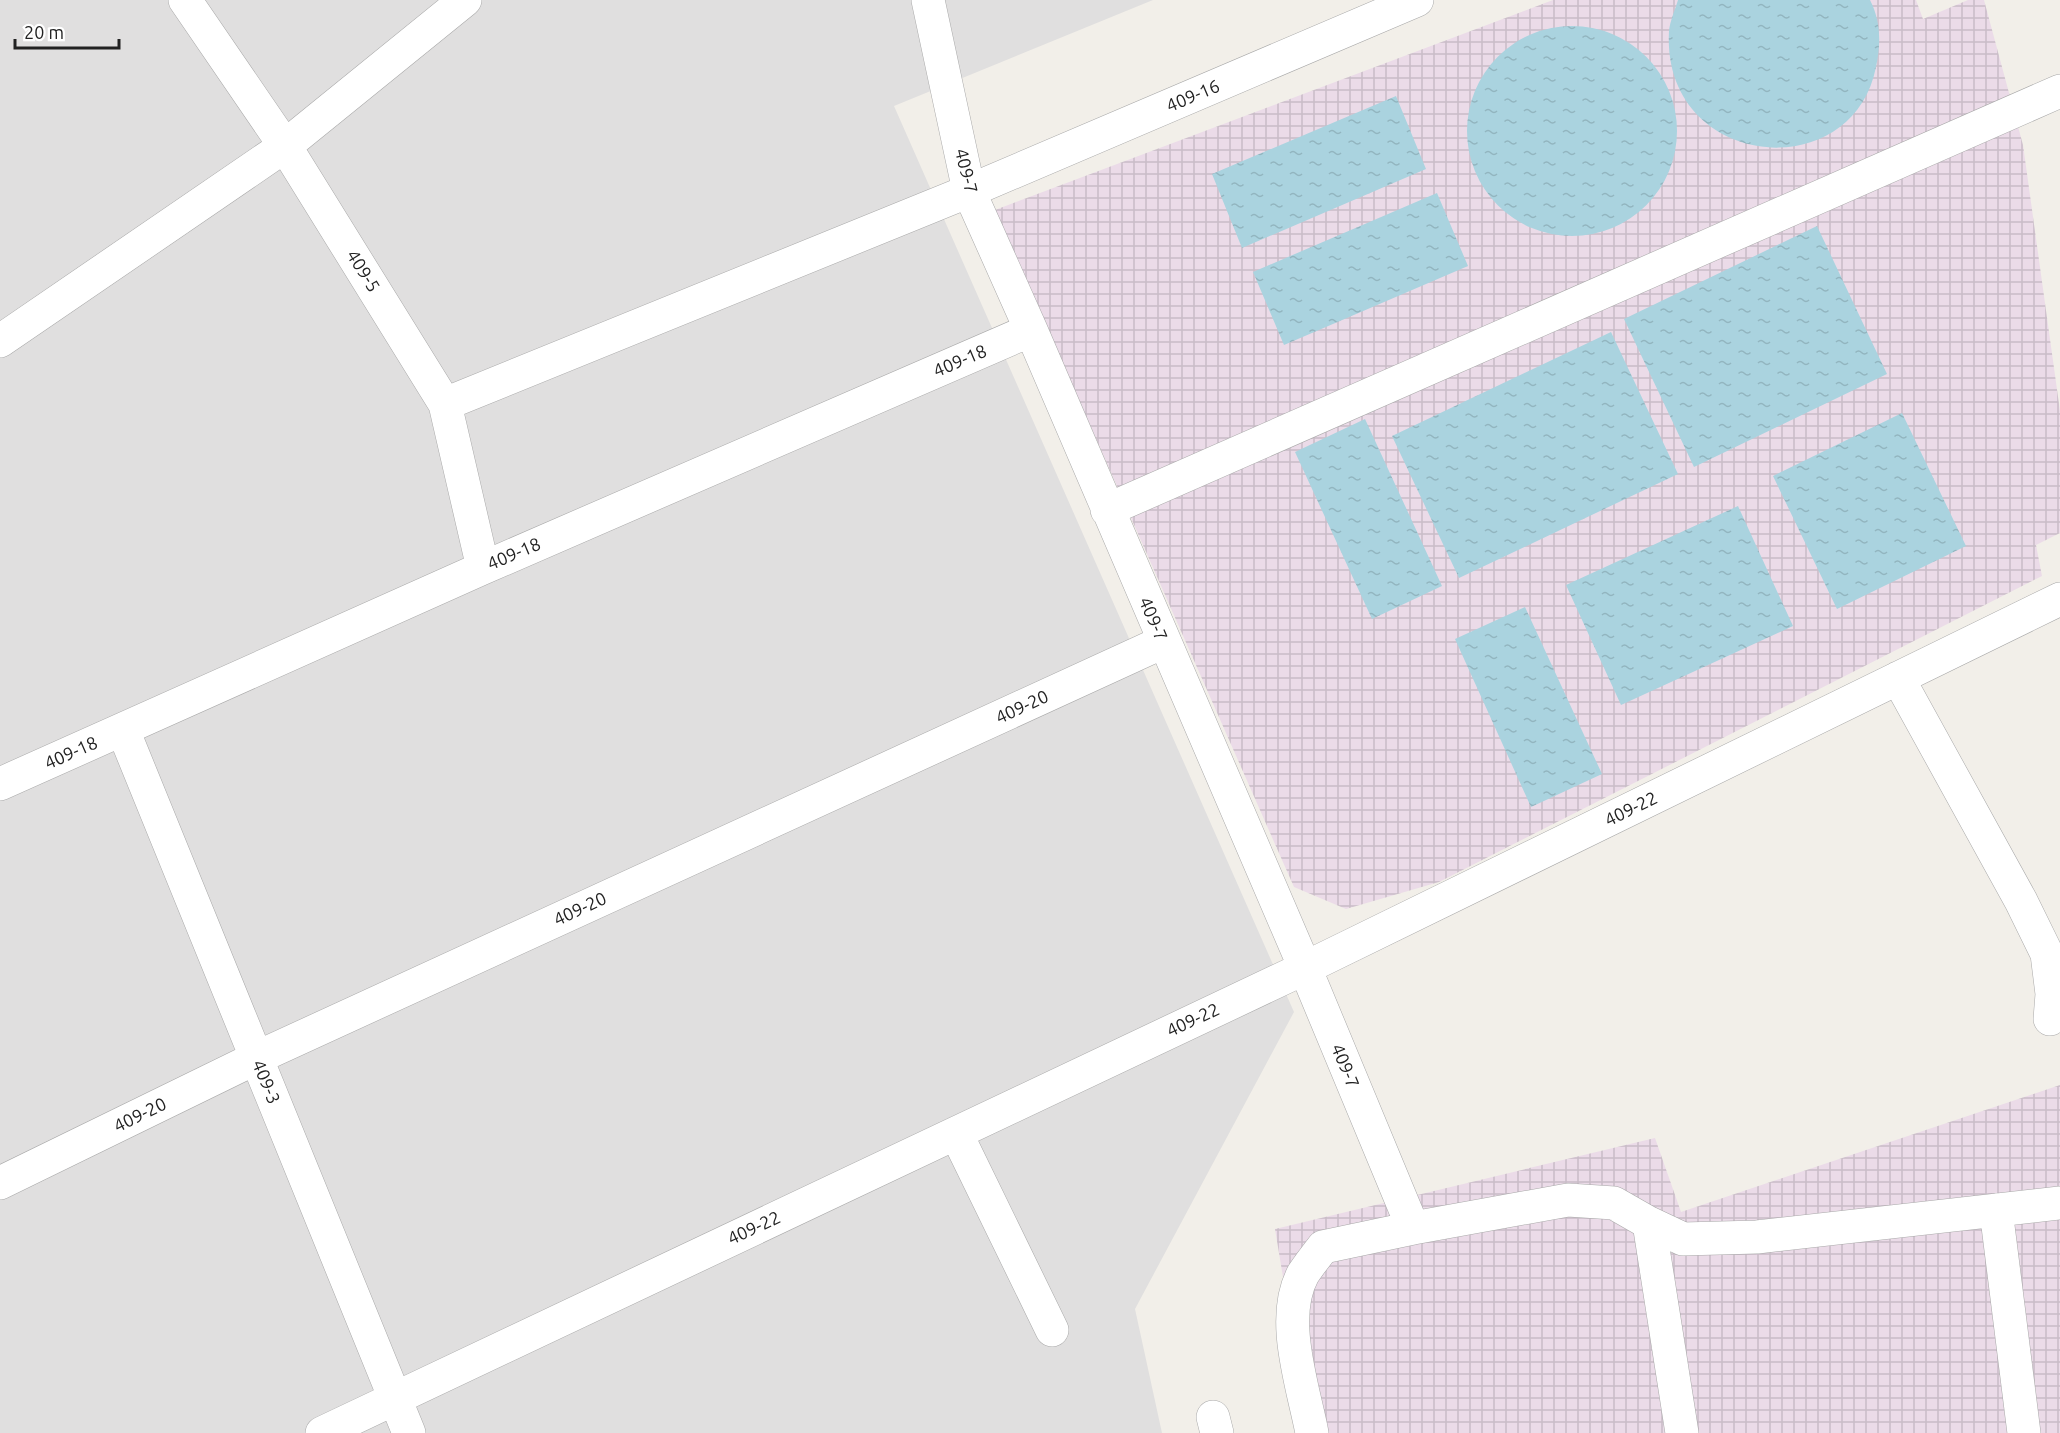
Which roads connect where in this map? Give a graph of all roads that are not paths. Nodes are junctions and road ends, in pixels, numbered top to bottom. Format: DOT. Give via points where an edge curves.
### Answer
graph roads {
  1 [pos="185,0"];
  2 [pos="465,0"];
  3 [pos="928,0"];
  4 [pos="1417,0"];
  5 [pos="2060,91"];
  6 [pos="285,146"];
  7 [pos="969,191"];
  8 [pos="1031,330"];
  9 [pos="0,341"];
  10 [pos="445,404"];
  11 [pos="1107,510"];
  12 [pos="483,568"];
  13 [pos="2060,599"];
  14 [pos="1163,642"];
  15 [pos="1898,678"];
  16 [pos="123,730"];
  17 [pos="0,784"];
  18 [pos="1305,968"];
  19 [pos="2050,1019"];
  20 [pos="256,1058"];
  21 [pos="956,1133"];
  22 [pos="0,1183"];
  23 [pos="2060,1203"];
  24 [pos="1996,1210"];
  25 [pos="1649,1223"];
  26 [pos="1413,1228"];
  27 [pos="1052,1330"];
  28 [pos="395,1398"];
  29 [pos="322,1433"];
  30 [pos="409,1433"];
  31 [pos="1312,1433"];
  32 [pos="1682,1433"];
  33 [pos="2024,1433"];
  1 -- 6 [label="street, 409-5"];
  2 -- 6 [label="street"];
  3 -- 7 [label="street, 409-7"];
  4 -- 7 [label="street, 409-16"];
  5 -- 11 [label="street"];
  6 -- 9 [label="street"];
  6 -- 10 [label="street, 409-5"];
  7 -- 8 [label="street, 409-7"];
  7 -- 10 [label="street, 409-16"];
  8 -- 11 [label="street, 409-7"];
  8 -- 12 [label="street, 409-18"];
  10 -- 12 [label="street, 409-5"];
  11 -- 14 [label="street, 409-7"];
  12 -- 16 [label="street, 409-18"];
  13 -- 15 [label="street, 409-22"];
  14 -- 18 [label="street, 409-7"];
  14 -- 20 [label="street, 409-20"];
  15 -- 18 [label="street, 409-22"];
  15 -- 19 [label="street" via="2047,954 2052,994"];
  16 -- 17 [label="street, 409-18"];
  16 -- 20 [label="street, 409-3"];
  18 -- 21 [label="street, 409-22"];
  18 -- 26 [label="street, 409-7"];
  20 -- 22 [label="street, 409-20"];
  20 -- 28 [label="street, 409-3"];
  21 -- 27 [label="street"];
  21 -- 28 [label="street, 409-22"];
  23 -- 24 [label="street"];
  24 -- 25 [label="street" via="1757,1237 1683,1239"];
  24 -- 33 [label="street"];
  25 -- 26 [label="street" via="1614,1203 1568,1200"];
  25 -- 32 [label="street"];
  26 -- 31 [label="street" via="1323,1247 1303,1274 1292,1328"];
  28 -- 29 [label="street, 409-22"];
  28 -- 30 [label="street, 409-3"];
}
